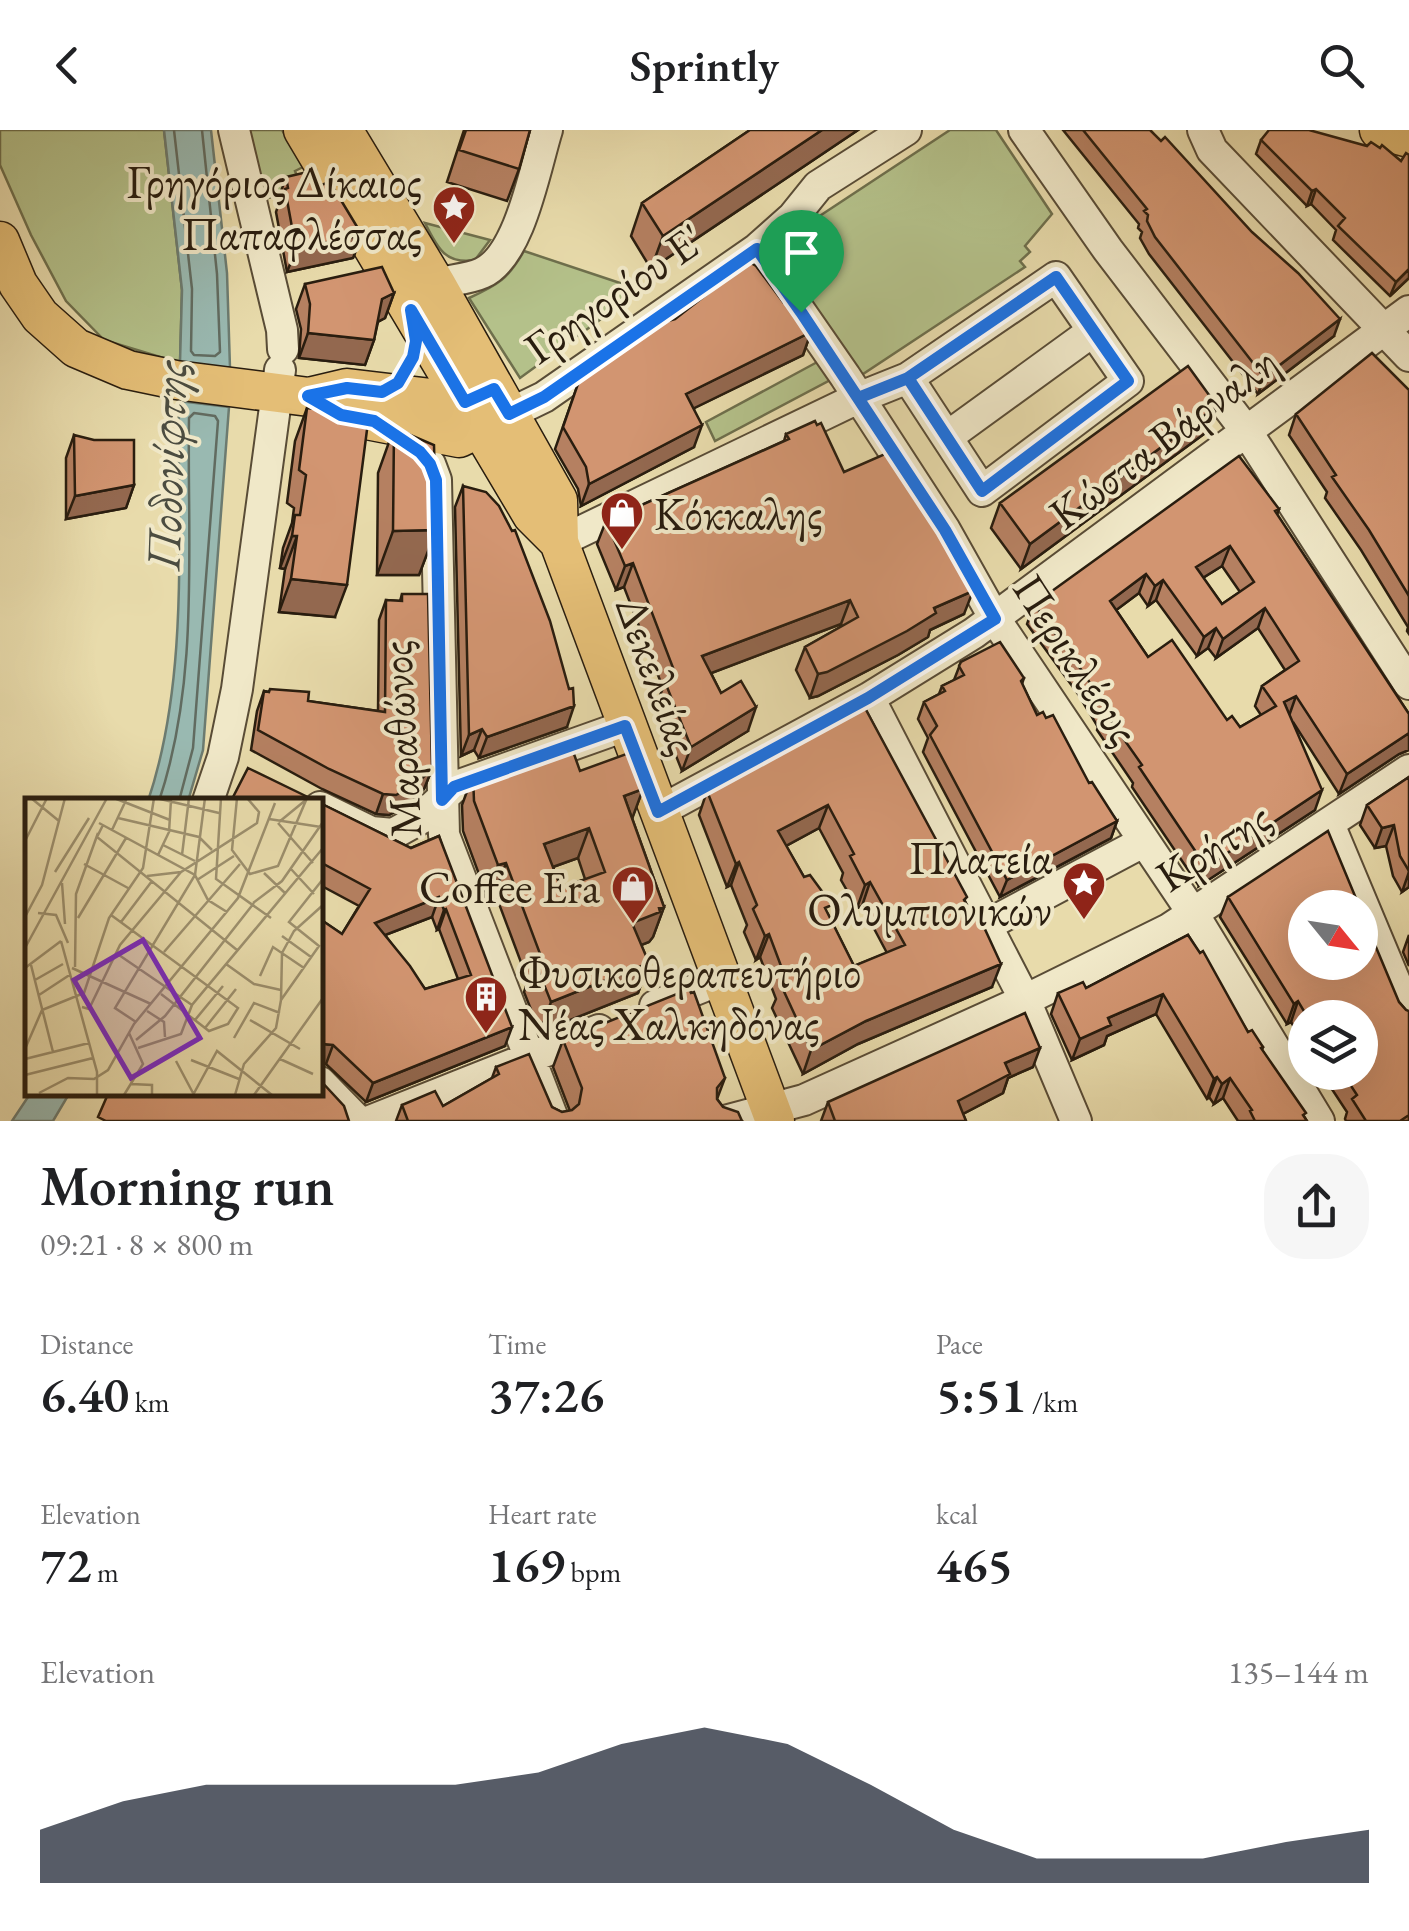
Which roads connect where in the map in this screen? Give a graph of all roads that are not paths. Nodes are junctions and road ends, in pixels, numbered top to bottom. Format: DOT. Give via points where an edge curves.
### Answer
graph roads {
  1 [pos="234,130"];
  2 [pos="303,130"];
  3 [pos="342,130"];
  4 [pos="547,130"];
  5 [pos="906,130"];
  6 [pos="1024,130"];
  7 [pos="1203,130"];
  8 [pos="1378,130"];
  9 [pos="1409,138"];
  10 [pos="0,241"];
  11 [pos="757,249"];
  12 [pos="388,270"];
  13 [pos="349,278"];
  14 [pos="311,287"];
  15 [pos="272,295"];
  16 [pos="423,297"];
  17 [pos="1409,311"];
  18 [pos="1383,330"];
  19 [pos="1093,331"];
  20 [pos="1396,368"];
  21 [pos="908,378"];
  22 [pos="279,379"];
  23 [pos="858,398"];
  24 [pos="378,407"];
  25 [pos="487,408"];
  26 [pos="1248,432"];
  27 [pos="947,437"];
  28 [pos="559,542"];
  29 [pos="995,619"];
  30 [pos="1409,684"];
  31 [pos="868,698"];
  32 [pos="625,726"];
  33 [pos="222,756"];
  34 [pos="1409,770"];
  35 [pos="252,772"];
  36 [pos="209,798"];
  37 [pos="442,800"];
  38 [pos="322,807"];
  39 [pos="658,812"];
  40 [pos="1330,824"];
  41 [pos="1144,842"];
  42 [pos="1194,914"];
  43 [pos="987,925"];
  44 [pos="722,978"];
  45 [pos="1024,1000"];
  46 [pos="1409,1015"];
  47 [pos="529,1059"];
  48 [pos="322,1084"];
  49 [pos="773,1115"];
  50 [pos="358,1121"];
  51 [pos="370,1121"];
  52 [pos="554,1121"];
  53 [pos="725,1121"];
  54 [pos="1076,1121"];
  55 [pos="1319,1121"];
  1 -- 15 [label="street"];
  2 -- 12 [label="main road"];
  3 -- 16 [label="main road"];
  4 -- 16 [label="street" via="502,258"];
  5 -- 11 [label="street, Γρηγορίου Ε'" via="818,186"];
  6 -- 26 [label="street"];
  7 -- 18 [label="street" via="1212,150"];
  8 -- 9 [label="main road"];
  10 -- 22 [label="main road" via="40,316 97,358 176,380"];
  11 -- 23 [label="street, Περικλέους"];
  11 -- 25 [label="street, Γρηγορίου Ε'" via="544,397"];
  12 -- 13 [label="street"];
  12 -- 16 [label="main road"];
  14 -- 15 [label="street"];
  15 -- 22 [label="street" via="282,330"];
  16 -- 24 [label="main road" via="413,357"];
  16 -- 25 [label="main road, Δεκελείας"];
  17 -- 18 [label="street, Κώστα Βάρναλη"];
  18 -- 20 [label="street"];
  18 -- 26 [label="street, Κώστα Βάρναλη"];
  19 -- 21 [label="street" via="1056,277"];
  19 -- 27 [label="street"];
  19 -- 27 [label="street" via="1128,381 982,491"];
  21 -- 23 [label="street"];
  21 -- 27 [label="street"];
  22 -- 24 [label="main road" via="341,415"];
  22 -- 33 [label="street"];
  23 -- 28 [label="street"];
  23 -- 29 [label="street, Περικλέους"];
  24 -- 25 [label="main road" via="459,438"];
  24 -- 37 [label="street, Μαραθώνος" via="430,464 436,480"];
  25 -- 28 [label="main road, Δεκελείας" via="532,515"];
  26 -- 29 [label="street, Κώστα Βάρναλη"];
  26 -- 30 [label="street"];
  28 -- 32 [label="main road, Δεκελείας"];
  29 -- 31 [label="street, Κώστα Βάρναλη"];
  29 -- 41 [label="street, Περικλέους"];
  31 -- 39 [label="street, Κώστα Βάρναλη"];
  31 -- 43 [label="street"];
  32 -- 37 [label="street" via="454,787"];
  32 -- 39 [label="main road, Δεκελείας"];
  33 -- 35 [label="street"];
  33 -- 36 [label="street"];
  34 -- 40 [label="street, Κρήτης"];
  37 -- 38 [label="street" via="420,819 382,835"];
  37 -- 47 [label="street, Μαραθώνος" via="444,835"];
  39 -- 44 [label="main road, Δεκελείας"];
  40 -- 42 [label="street, Κρήτης"];
  40 -- 46 [label="street"];
  41 -- 42 [label="street, Περικλέους"];
  41 -- 43 [label="street, Κρήτης"];
  42 -- 45 [label="street, Κρήτης"];
  42 -- 55 [label="street, Περικλέους"];
  43 -- 45 [label="street"];
  44 -- 47 [label="street"];
  44 -- 49 [label="main road, Δεκελείας"];
  45 -- 49 [label="street, Κρήτης"];
  45 -- 54 [label="street"];
  47 -- 51 [label="street"];
  47 -- 52 [label="street, Μαραθώνος"];
  48 -- 50 [label="street"];
  49 -- 53 [label="street, Κρήτης"];
}
